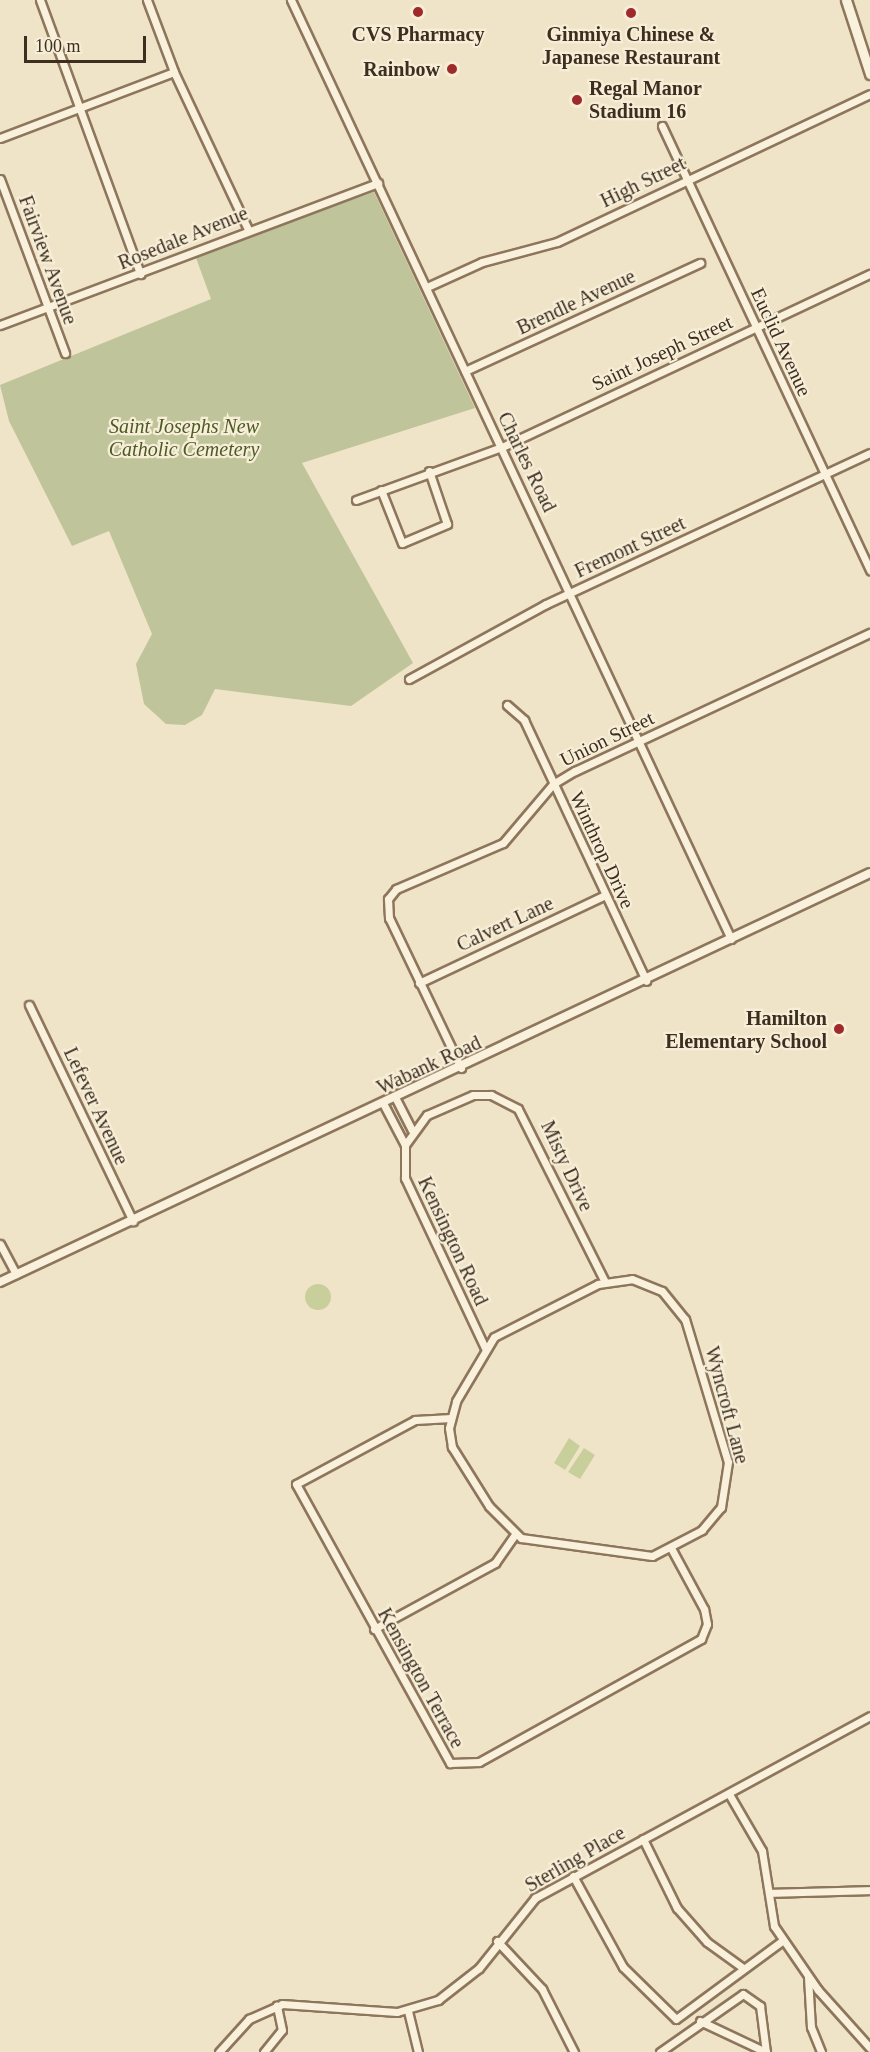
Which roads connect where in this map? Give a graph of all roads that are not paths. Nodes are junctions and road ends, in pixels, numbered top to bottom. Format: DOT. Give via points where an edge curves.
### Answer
graph roads {
  1 [pos="40,0"];
  2 [pos="147,0"];
  3 [pos="291,0"];
  4 [pos="846,0"];
  5 [pos="174,72"];
  6 [pos="870,74"];
  7 [pos="870,94"];
  8 [pos="79,108"];
  9 [pos="662,126"];
  10 [pos="0,138"];
  11 [pos="0,179"];
  12 [pos="687,180"];
  13 [pos="378,183"];
  14 [pos="248,229"];
  15 [pos="700,263"];
  16 [pos="140,274"];
  17 [pos="870,274"];
  18 [pos="427,287"];
  19 [pos="48,308"];
  20 [pos="0,325"];
  21 [pos="756,327"];
  22 [pos="65,353"];
  23 [pos="465,371"];
  24 [pos="502,447"];
  25 [pos="870,453"];
  26 [pos="429,471"];
  27 [pos="825,475"];
  28 [pos="381,490"];
  29 [pos="356,500"];
  30 [pos="870,571"];
  31 [pos="569,593"];
  32 [pos="870,633"];
  33 [pos="409,679"];
  34 [pos="507,705"];
  35 [pos="638,742"];
  36 [pos="553,784"];
  37 [pos="870,873"];
  38 [pos="605,895"];
  39 [pos="731,939"];
  40 [pos="646,981"];
  41 [pos="419,983"];
  42 [pos="29,1005"];
  43 [pos="461,1069"];
  44 [pos="396,1099"];
  45 [pos="384,1105"];
  46 [pos="412,1130"];
  47 [pos="405,1145"];
  48 [pos="133,1221"];
  49 [pos="0,1244"];
  50 [pos="16,1274"];
  51 [pos="0,1282"];
  52 [pos="605,1282"];
  53 [pos="485,1348"];
  54 [pos="451,1418"];
  55 [pos="515,1534"];
  56 [pos="671,1548"];
  57 [pos="374,1629"];
  58 [pos="870,1716"];
  59 [pos="729,1794"];
  60 [pos="644,1839"];
  61 [pos="573,1876"];
  62 [pos="870,1890"];
  63 [pos="770,1893"];
  64 [pos="783,1940"];
  65 [pos="497,1941"];
  66 [pos="743,1968"];
  67 [pos="808,1977"];
  68 [pos="277,2006"];
  69 [pos="408,2011"];
  70 [pos="700,2021"];
  71 [pos="870,2048"];
  72 [pos="221,2050"];
  73 [pos="230,2052"];
  74 [pos="264,2052"];
  75 [pos="418,2052"];
  76 [pos="574,2052"];
  77 [pos="660,2052"];
  78 [pos="766,2052"];
  79 [pos="821,2052"];
  1 -- 8 [label="street"];
  2 -- 5 [label="street"];
  3 -- 13 [label="street, Charles Road"];
  4 -- 6 [label="main road"];
  5 -- 8 [label="street"];
  5 -- 14 [label="street"];
  7 -- 12 [label="street, High Street"];
  8 -- 10 [label="street"];
  8 -- 16 [label="street"];
  9 -- 12 [label="street, Euclid Avenue"];
  11 -- 19 [label="street, Fairview Avenue"];
  12 -- 18 [label="street, High Street" via="557,242 482,262"];
  12 -- 21 [label="street, Euclid Avenue"];
  13 -- 14 [label="street, Rosedale Avenue"];
  13 -- 18 [label="street, Charles Road"];
  14 -- 16 [label="street, Rosedale Avenue"];
  15 -- 23 [label="street, Brendle Avenue"];
  16 -- 19 [label="street, Rosedale Avenue"];
  17 -- 21 [label="street, Saint Joseph Street"];
  18 -- 23 [label="street, Charles Road"];
  19 -- 20 [label="street, Rosedale Avenue"];
  19 -- 22 [label="street, Fairview Avenue"];
  21 -- 24 [label="street, Saint Joseph Street"];
  21 -- 27 [label="street, Euclid Avenue"];
  23 -- 24 [label="street, Charles Road"];
  24 -- 26 [label="street, Saint Joseph Street"];
  24 -- 31 [label="street, Charles Road"];
  25 -- 27 [label="street, Fremont Street"];
  26 -- 28 [label="street, Saint Joseph Street"];
  26 -- 28 [label="street" via="447,524 402,543"];
  27 -- 30 [label="street, Euclid Avenue"];
  27 -- 31 [label="street, Fremont Street"];
  28 -- 29 [label="street, Saint Joseph Street"];
  31 -- 33 [label="street, Fremont Street"];
  31 -- 35 [label="street, Charles Road"];
  32 -- 35 [label="street, Union Street"];
  34 -- 36 [label="street, Winthrop Drive" via="524,720"];
  35 -- 36 [label="street, Union Street"];
  35 -- 39 [label="street, Charles Road"];
  36 -- 38 [label="street, Winthrop Drive"];
  36 -- 41 [label="street, Union Street" via="503,843 392,894 388,918"];
  37 -- 39 [label="street, Wabank Road"];
  38 -- 40 [label="street, Winthrop Drive"];
  38 -- 41 [label="street, Calvert Lane"];
  39 -- 40 [label="street, Wabank Road"];
  40 -- 43 [label="street, Wabank Road"];
  41 -- 43 [label="street, Union Street"];
  42 -- 48 [label="street, Lefever Avenue"];
  43 -- 44 [label="street, Wabank Road"];
  44 -- 45 [label="street, Wabank Road"];
  44 -- 46 [label="street"];
  45 -- 47 [label="street, Kensington Road"];
  45 -- 48 [label="street, Wabank Road"];
  46 -- 47 [label="street"];
  46 -- 52 [label="street, Misty Drive" via="427,1115 473,1095 491,1095 518,1109"];
  47 -- 53 [label="street, Kensington Road" via="409,1189"];
  48 -- 50 [label="street, Wabank Road"];
  49 -- 50 [label="street"];
  50 -- 51 [label="street, Wabank Road"];
  52 -- 53 [label="street, Wyncroft Lane" via="524,1318"];
  52 -- 56 [label="street, Wyncroft Lane" via="632,1279 650,1285 681,1311 728,1462 728,1484 716,1515"];
  53 -- 54 [label="street, Wyncroft Lane"];
  54 -- 55 [label="street" via="450,1440 460,1463"];
  54 -- 57 [label="street, Kensington Terrace" via="415,1420 296,1484"];
  55 -- 56 [label="street, Wyncroft Lane" via="534,1543 645,1557"];
  55 -- 57 [label="street" via="495,1563"];
  56 -- 57 [label="street, Kensington Terrace" via="704,1609 707,1623 701,1639 472,1766 450,1763 439,1752"];
  58 -- 59 [label="street, Sterling Place"];
  59 -- 60 [label="street, Sterling Place"];
  59 -- 63 [label="street" via="762,1851"];
  60 -- 61 [label="street, Sterling Place"];
  60 -- 66 [label="street" via="677,1908 707,1942"];
  61 -- 65 [label="street, Sterling Place" via="535,1898"];
  61 -- 66 [label="street" via="623,1967 676,2019"];
  62 -- 63 [label="street"];
  63 -- 64 [label="street" via="771,1916"];
  64 -- 66 [label="street"];
  64 -- 67 [label="street"];
  65 -- 69 [label="street, Sterling Place" via="460,1987"];
  65 -- 76 [label="street" via="542,1989"];
  67 -- 71 [label="street"];
  67 -- 79 [label="street" via="811,2027"];
  68 -- 69 [label="street, Sterling Place" via="305,2002 350,2010"];
  68 -- 72 [label="street, Sterling Place" via="249,2019"];
  68 -- 74 [label="street" via="282,2030"];
  69 -- 75 [label="street"];
  70 -- 77 [label="street"];
  70 -- 78 [label="street"];
  70 -- 78 [label="street" via="731,1998 747,1994 760,2006"];
  72 -- 73 [label="street"];
}
